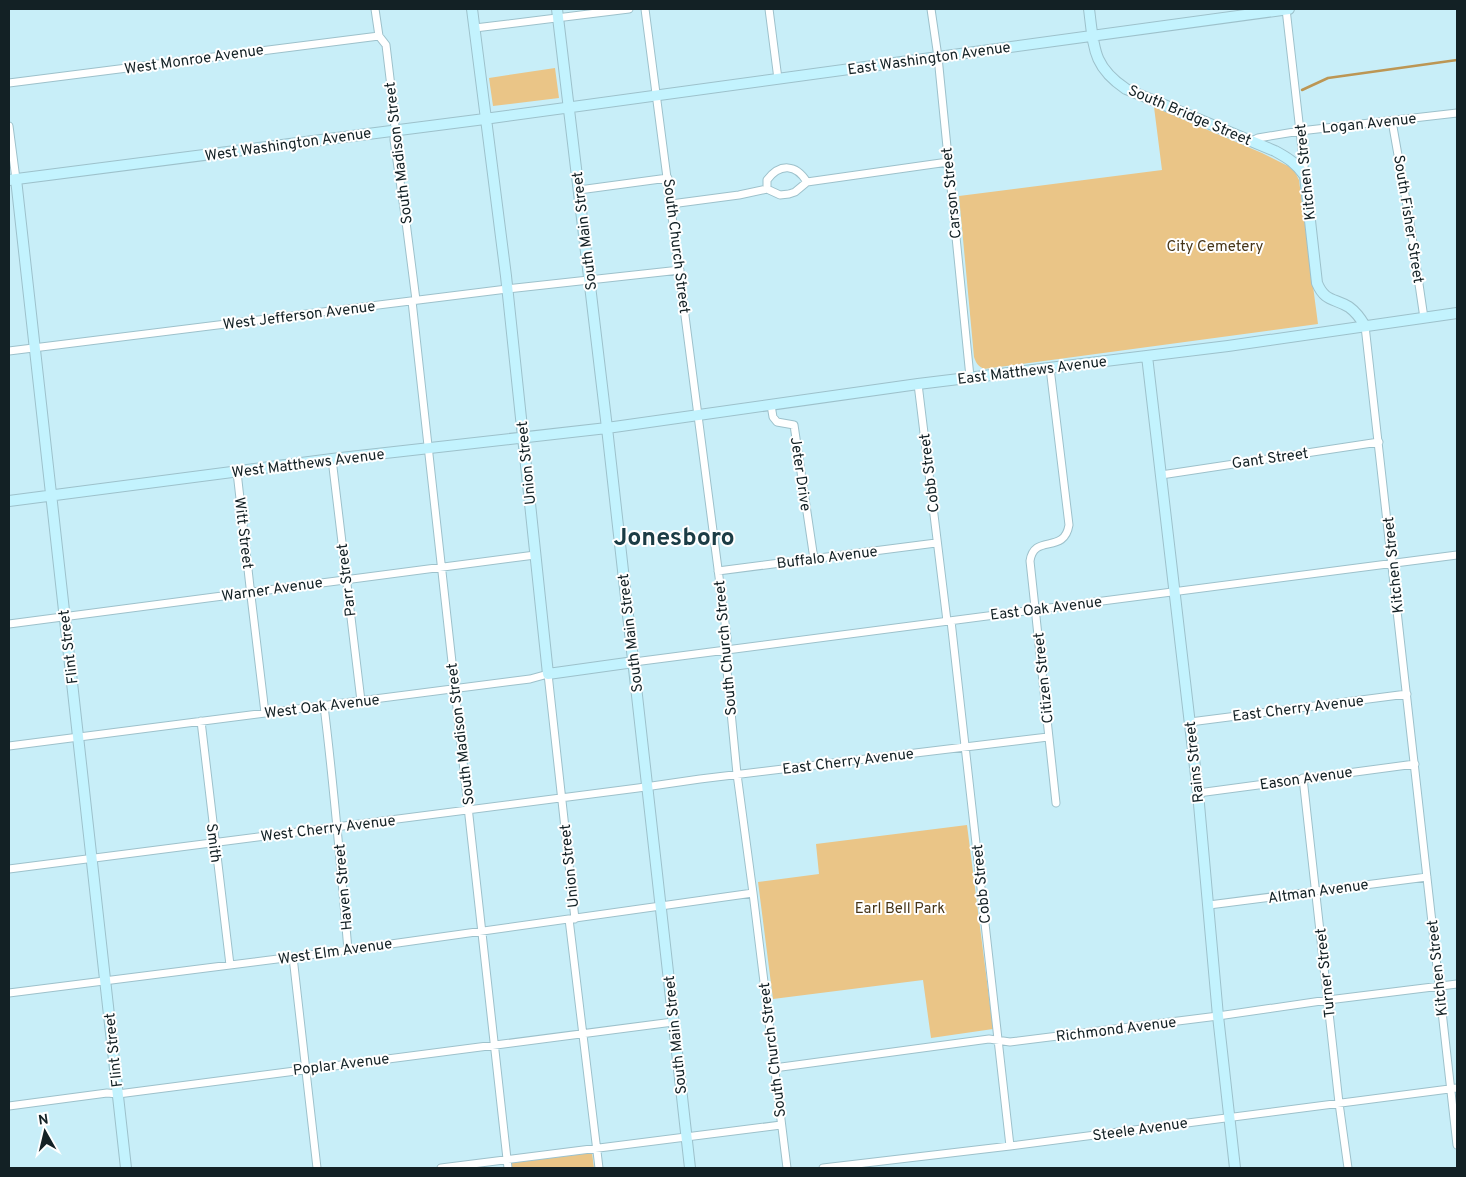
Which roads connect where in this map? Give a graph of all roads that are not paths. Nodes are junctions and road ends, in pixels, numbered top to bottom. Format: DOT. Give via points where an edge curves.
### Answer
graph roads {
  1 [pos="375,9"];
  2 [pos="472,9"];
  3 [pos="630,9"];
  4 [pos="645,9"];
  5 [pos="769,9"];
  6 [pos="931,9"];
  7 [pos="1089,9"];
  8 [pos="1288,9"];
  9 [pos="557,13"];
  10 [pos="475,28"];
  11 [pos="380,36"];
  12 [pos="1092,36"];
  13 [pos="938,57"];
  14 [pos="778,79"];
  15 [pos="9,83"];
  16 [pos="656,95"];
  17 [pos="568,108"];
  18 [pos="1457,113"];
  19 [pos="487,119"];
  20 [pos="1392,121"];
  21 [pos="9,126"];
  22 [pos="394,130"];
  23 [pos="1300,131"];
  24 [pos="1252,142"];
  25 [pos="948,162"];
  26 [pos="1305,176"];
  27 [pos="668,178"];
  28 [pos="12,179"];
  29 [pos="807,182"];
  30 [pos="767,189"];
  31 [pos="579,190"];
  32 [pos="672,204"];
  33 [pos="680,270"];
  34 [pos="590,281"];
  35 [pos="507,289"];
  36 [pos="414,300"];
  37 [pos="1457,313"];
  38 [pos="1424,318"];
  39 [pos="1365,326"];
  40 [pos="34,348"];
  41 [pos="9,352"];
  42 [pos="1146,356"];
  43 [pos="1050,368"];
  44 [pos="970,378"];
  45 [pos="918,384"];
  46 [pos="771,405"];
  47 [pos="699,415"];
  48 [pos="607,428"];
  49 [pos="523,438"];
  50 [pos="1379,442"];
  51 [pos="429,448"];
  52 [pos="332,459"];
  53 [pos="237,472"];
  54 [pos="1161,475"];
  55 [pos="51,495"];
  56 [pos="9,501"];
  57 [pos="936,543"];
  58 [pos="535,555"];
  59 [pos="1457,555"];
  60 [pos="814,559"];
  61 [pos="1392,564"];
  62 [pos="441,566"];
  63 [pos="718,571"];
  64 [pos="346,578"];
  65 [pos="251,592"];
  66 [pos="1174,592"];
  67 [pos="1036,610"];
  68 [pos="64,616"];
  69 [pos="949,621"];
  70 [pos="9,624"];
  71 [pos="727,649"];
  72 [pos="634,662"];
  73 [pos="548,674"];
  74 [pos="454,688"];
  75 [pos="1407,694"];
  76 [pos="361,701"];
  77 [pos="324,706"];
  78 [pos="266,713"];
  79 [pos="201,721"];
  80 [pos="1190,722"];
  81 [pos="79,736"];
  82 [pos="1048,737"];
  83 [pos="9,746"];
  84 [pos="966,747"];
  85 [pos="1414,764"];
  86 [pos="737,774"];
  87 [pos="1303,778"];
  88 [pos="647,786"];
  89 [pos="1198,793"];
  90 [pos="562,798"];
  91 [pos="1056,803"];
  92 [pos="469,809"];
  93 [pos="338,827"];
  94 [pos="214,842"];
  95 [pos="92,858"];
  96 [pos="9,869"];
  97 [pos="1427,877"];
  98 [pos="1315,891"];
  99 [pos="753,893"];
  100 [pos="661,905"];
  101 [pos="1209,905"];
  102 [pos="572,919"];
  103 [pos="483,930"];
  104 [pos="348,950"];
  105 [pos="293,957"];
  106 [pos="230,965"];
  107 [pos="106,980"];
  108 [pos="1457,984"];
  109 [pos="1440,987"];
  110 [pos="9,993"];
  111 [pos="1328,1000"];
  112 [pos="1218,1016"];
  113 [pos="673,1022"];
  114 [pos="583,1034"];
  115 [pos="998,1040"];
  116 [pos="495,1045"];
  117 [pos="774,1068"];
  118 [pos="306,1069"];
  119 [pos="1454,1089"];
  120 [pos="118,1094"];
  121 [pos="1339,1103"];
  122 [pos="9,1106"];
  123 [pos="1229,1117"];
  124 [pos="781,1125"];
  125 [pos="686,1136"];
  126 [pos="1457,1145"];
  127 [pos="1010,1146"];
  128 [pos="597,1148"];
  129 [pos="508,1160"];
  130 [pos="126,1168"];
  131 [pos="317,1168"];
  132 [pos="441,1168"];
  133 [pos="508,1168"];
  134 [pos="600,1168"];
  135 [pos="690,1168"];
  136 [pos="787,1168"];
  137 [pos="823,1168"];
  138 [pos="1235,1168"];
  139 [pos="1348,1168"];
  1 -- 11 [label="street, South Madison Street"];
  2 -- 10 [label="street, Union Street"];
  3 -- 9 [label="street"];
  4 -- 16 [label="street, South Church Street"];
  5 -- 14 [label="street"];
  6 -- 13 [label="street, Carson Street"];
  7 -- 12 [label="street, South Bridge Street"];
  8 -- 12 [label="street, East Washington Avenue"];
  8 -- 23 [label="street, Kitchen Street"];
  9 -- 10 [label="street"];
  9 -- 17 [label="street, South Main Street"];
  10 -- 19 [label="street, Union Street"];
  11 -- 15 [label="street, West Monroe Avenue"];
  11 -- 22 [label="street, South Madison Street" via="386,45"];
  12 -- 13 [label="street, East Washington Avenue"];
  12 -- 24 [label="street, South Bridge Street" via="1099,63 1112,79 1126,89"];
  13 -- 14 [label="street, East Washington Avenue"];
  13 -- 25 [label="street, Carson Street"];
  14 -- 16 [label="street, East Washington Avenue"];
  16 -- 17 [label="street, East Washington Avenue"];
  16 -- 27 [label="street, South Church Street"];
  17 -- 19 [label="street, West Washington Avenue"];
  17 -- 31 [label="street, South Main Street"];
  18 -- 20 [label="street, Logan Avenue"];
  19 -- 22 [label="street, West Washington Avenue"];
  19 -- 35 [label="street, Union Street"];
  20 -- 23 [label="street, Logan Avenue"];
  20 -- 38 [label="street, South Fisher Street"];
  21 -- 28 [label="street, Flint Street"];
  22 -- 28 [label="street, West Washington Avenue"];
  22 -- 36 [label="street, South Madison Street"];
  23 -- 24 [label="street, Logan Avenue" via="1258,138"];
  23 -- 26 [label="street, Kitchen Street"];
  24 -- 26 [label="street, South Bridge Street" via="1292,160"];
  25 -- 29 [label="street"];
  25 -- 44 [label="street, Carson Street"];
  26 -- 39 [label="street, Kitchen Street" via="1319,288 1326,297 1358,315"];
  27 -- 31 [label="street"];
  27 -- 32 [label="street, South Church Street"];
  28 -- 40 [label="street, Flint Street"];
  29 -- 30 [label="street" via="788,194 780,195"];
  29 -- 30 [label="street" via="797,171 783,168 773,172 767,180"];
  30 -- 32 [label="street"];
  31 -- 34 [label="street, South Main Street"];
  32 -- 33 [label="street, South Church Street"];
  33 -- 34 [label="street, West Jefferson Avenue"];
  33 -- 47 [label="street, South Church Street"];
  34 -- 35 [label="street, West Jefferson Avenue"];
  34 -- 48 [label="street, South Main Street"];
  35 -- 36 [label="street, West Jefferson Avenue"];
  35 -- 49 [label="street, Union Street"];
  36 -- 40 [label="street, West Jefferson Avenue"];
  36 -- 51 [label="street, South Madison Street"];
  37 -- 38 [label="street, East Matthews Avenue"];
  38 -- 39 [label="street, East Matthews Avenue"];
  39 -- 42 [label="street, East Matthews Avenue"];
  39 -- 50 [label="street, Kitchen Street"];
  40 -- 41 [label="street, West Jefferson Avenue"];
  40 -- 55 [label="street, Flint Street"];
  42 -- 43 [label="street, East Matthews Avenue"];
  42 -- 54 [label="street, Rains Street"];
  43 -- 44 [label="street, East Matthews Avenue"];
  43 -- 67 [label="street, Citizen Street" via="1069,525 1065,537 1036,548 1031,554"];
  44 -- 45 [label="street, East Matthews Avenue"];
  45 -- 46 [label="street, East Matthews Avenue"];
  45 -- 57 [label="street, Cobb Street"];
  46 -- 47 [label="street, East Matthews Avenue"];
  46 -- 60 [label="street, Jeter Drive" via="776,422 794,425"];
  47 -- 48 [label="street, East Matthews Avenue"];
  47 -- 63 [label="street, South Church Street"];
  48 -- 49 [label="street, West Matthews Avenue"];
  48 -- 72 [label="street, South Main Street"];
  49 -- 51 [label="street, West Matthews Avenue"];
  49 -- 58 [label="street, Union Street"];
  50 -- 54 [label="street, Gant Street"];
  50 -- 61 [label="street, Kitchen Street"];
  51 -- 52 [label="street, West Matthews Avenue"];
  51 -- 62 [label="street, South Madison Street"];
  52 -- 53 [label="street, West Matthews Avenue"];
  52 -- 64 [label="street, Parr Street"];
  53 -- 55 [label="street, West Matthews Avenue"];
  53 -- 65 [label="street, Witt Street"];
  54 -- 66 [label="street, Rains Street"];
  55 -- 56 [label="street, West Matthews Avenue"];
  55 -- 68 [label="street, Flint Street"];
  57 -- 60 [label="street, Buffalo Avenue"];
  57 -- 69 [label="street, Cobb Street"];
  58 -- 62 [label="street, Warner Avenue"];
  58 -- 73 [label="street, Union Street"];
  59 -- 61 [label="street, East Oak Avenue"];
  60 -- 63 [label="street, Buffalo Avenue"];
  61 -- 66 [label="street, East Oak Avenue"];
  61 -- 75 [label="street, Kitchen Street"];
  62 -- 64 [label="street, Warner Avenue"];
  62 -- 74 [label="street, South Madison Street"];
  63 -- 71 [label="street, South Church Street"];
  64 -- 65 [label="street, Warner Avenue"];
  64 -- 76 [label="street, Parr Street"];
  65 -- 68 [label="street, Warner Avenue"];
  65 -- 78 [label="street, Witt Street"];
  66 -- 67 [label="street, East Oak Avenue"];
  66 -- 80 [label="street, Rains Street"];
  67 -- 69 [label="street, East Oak Avenue"];
  67 -- 82 [label="street, Citizen Street"];
  68 -- 70 [label="street, Warner Avenue"];
  68 -- 81 [label="street, Flint Street"];
  69 -- 71 [label="street, East Oak Avenue"];
  69 -- 84 [label="street, Cobb Street"];
  71 -- 72 [label="street, East Oak Avenue"];
  71 -- 86 [label="street, South Church Street"];
  72 -- 73 [label="street, West Oak Avenue"];
  72 -- 88 [label="street, South Main Street"];
  73 -- 74 [label="street, West Oak Avenue"];
  73 -- 90 [label="street, Union Street"];
  74 -- 76 [label="street, West Oak Avenue"];
  74 -- 92 [label="street, South Madison Street"];
  75 -- 80 [label="street, East Cherry Avenue"];
  75 -- 85 [label="street, Kitchen Street"];
  76 -- 77 [label="street, West Oak Avenue"];
  77 -- 78 [label="street, West Oak Avenue"];
  77 -- 93 [label="street, Haven Street"];
  78 -- 79 [label="street, West Oak Avenue"];
  79 -- 81 [label="street, West Oak Avenue"];
  79 -- 94 [label="street, Smith"];
  80 -- 89 [label="street, Rains Street"];
  81 -- 83 [label="street, West Oak Avenue"];
  81 -- 95 [label="street, Flint Street"];
  82 -- 84 [label="street, East Cherry Avenue"];
  82 -- 91 [label="street, Citizen Street"];
  84 -- 86 [label="street, East Cherry Avenue"];
  84 -- 115 [label="street, Cobb Street"];
  85 -- 87 [label="street, Eason Avenue"];
  85 -- 97 [label="street, Kitchen Street"];
  86 -- 88 [label="street, East Cherry Avenue"];
  86 -- 99 [label="street, South Church Street"];
  87 -- 89 [label="street, Eason Avenue"];
  87 -- 98 [label="street, Turner Street"];
  88 -- 90 [label="street, West Cherry Avenue"];
  88 -- 100 [label="street, South Main Street"];
  89 -- 101 [label="street, Rains Street"];
  90 -- 92 [label="street, West Cherry Avenue"];
  90 -- 102 [label="street, Union Street"];
  92 -- 93 [label="street, West Cherry Avenue"];
  92 -- 103 [label="street, South Madison Street"];
  93 -- 94 [label="street, West Cherry Avenue"];
  93 -- 104 [label="street, Haven Street"];
  94 -- 95 [label="street, West Cherry Avenue"];
  94 -- 106 [label="street, Smith"];
  95 -- 96 [label="street, West Cherry Avenue"];
  95 -- 107 [label="street, Flint Street"];
  97 -- 98 [label="street, Altman Avenue"];
  97 -- 109 [label="street, Kitchen Street"];
  98 -- 101 [label="street, Altman Avenue"];
  98 -- 111 [label="street, Turner Street"];
  99 -- 100 [label="street, West Elm Avenue"];
  99 -- 117 [label="street, South Church Street"];
  100 -- 102 [label="street, West Elm Avenue"];
  100 -- 113 [label="street, South Main Street"];
  101 -- 112 [label="street, Rains Street"];
  102 -- 103 [label="street, West Elm Avenue"];
  102 -- 114 [label="street, Union Street"];
  103 -- 104 [label="street, West Elm Avenue"];
  103 -- 116 [label="street, South Madison Street"];
  104 -- 105 [label="street, West Elm Avenue"];
  105 -- 106 [label="street, West Elm Avenue"];
  105 -- 118 [label="street"];
  106 -- 107 [label="street, West Elm Avenue"];
  107 -- 110 [label="street, West Elm Avenue"];
  107 -- 120 [label="street, Flint Street"];
  108 -- 109 [label="street, Richmond Avenue"];
  109 -- 111 [label="street, Richmond Avenue"];
  109 -- 119 [label="street, Kitchen Street"];
  111 -- 112 [label="street, Richmond Avenue"];
  111 -- 121 [label="street, Turner Street"];
  112 -- 115 [label="street, Richmond Avenue" via="1010,1042"];
  112 -- 123 [label="street, Rains Street"];
  113 -- 114 [label="street, Poplar Avenue"];
  113 -- 125 [label="street, South Main Street"];
  114 -- 116 [label="street, Poplar Avenue"];
  114 -- 128 [label="street, Union Street"];
  115 -- 117 [label="street, Richmond Avenue"];
  115 -- 127 [label="street, Cobb Street"];
  116 -- 118 [label="street, Poplar Avenue"];
  116 -- 129 [label="street, South Madison Street"];
  117 -- 124 [label="street, South Church Street"];
  118 -- 120 [label="street, Poplar Avenue"];
  118 -- 131 [label="street"];
  119 -- 121 [label="street, Steele Avenue"];
  119 -- 126 [label="street, Kitchen Street"];
  120 -- 122 [label="street, Poplar Avenue"];
  120 -- 130 [label="street, Flint Street"];
  121 -- 123 [label="street, Steele Avenue"];
  121 -- 139 [label="street, Turner Street"];
  123 -- 127 [label="street, Steele Avenue"];
  123 -- 138 [label="street, Rains Street"];
  124 -- 125 [label="street"];
  124 -- 136 [label="street, South Church Street"];
  125 -- 128 [label="street"];
  125 -- 135 [label="street, South Main Street"];
  127 -- 137 [label="street, Steele Avenue"];
  128 -- 129 [label="street"];
  128 -- 134 [label="street, Union Street"];
  129 -- 132 [label="street"];
  129 -- 133 [label="street, South Madison Street"];
}
